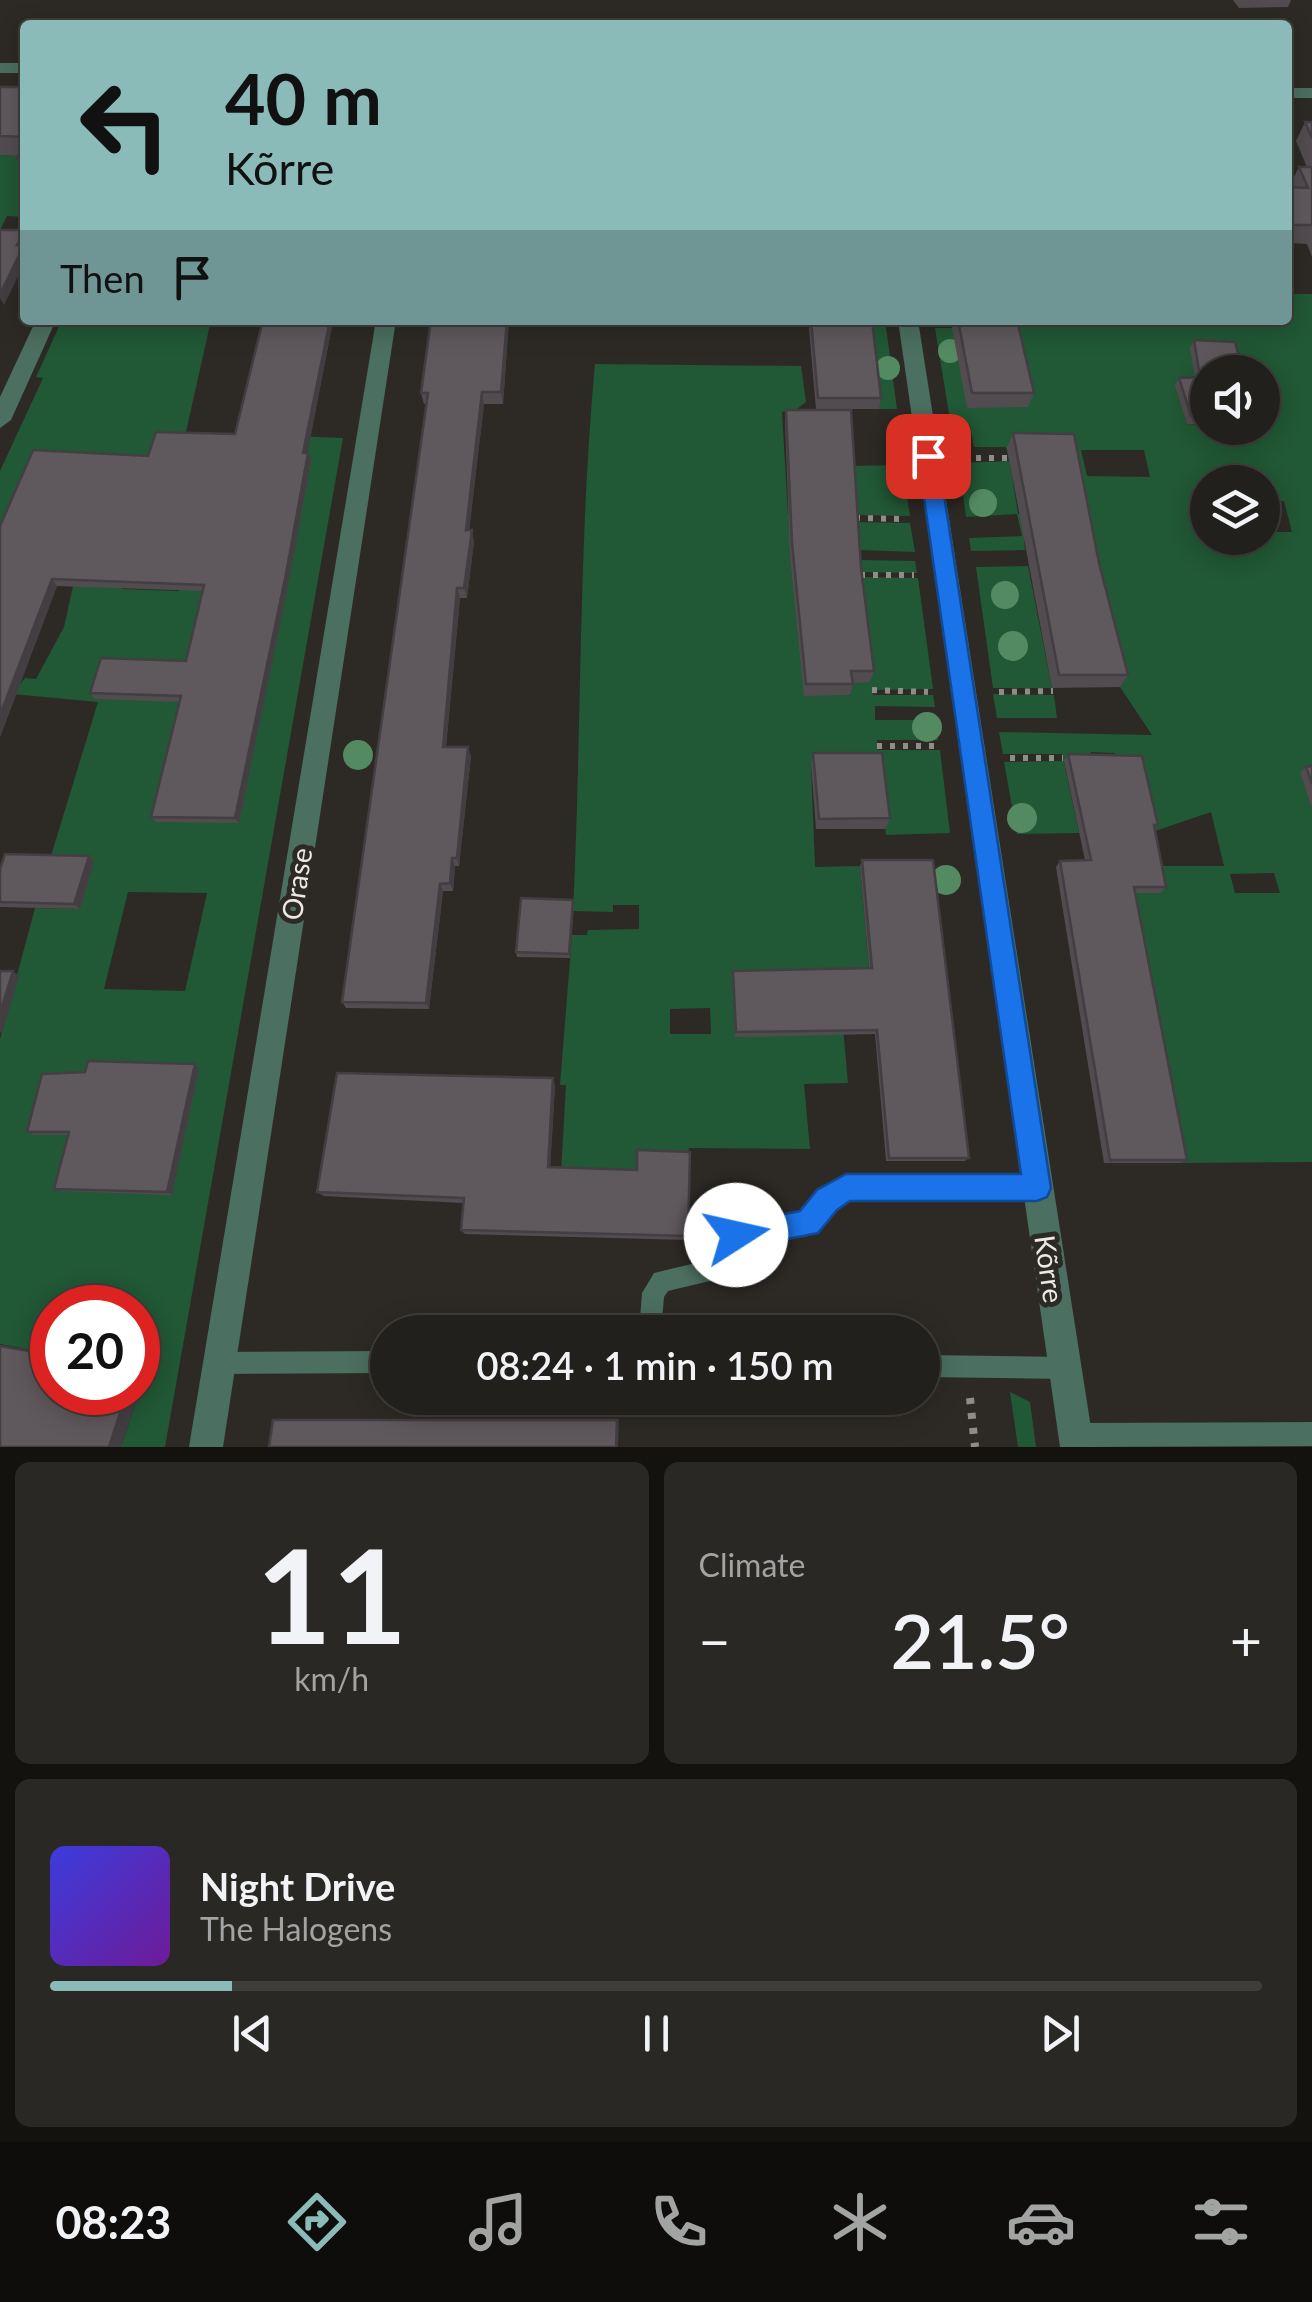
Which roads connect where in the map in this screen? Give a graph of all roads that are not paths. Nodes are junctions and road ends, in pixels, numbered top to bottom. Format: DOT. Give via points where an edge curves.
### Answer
graph roads {
  1 [pos="44,325"];
  2 [pos="385,325"];
  3 [pos="909,325"];
  4 [pos="0,420"];
  5 [pos="1037,1188"];
  6 [pos="651,1315"];
  7 [pos="370,1362"];
  8 [pos="220,1363"];
  9 [pos="940,1366"];
  10 [pos="1063,1368"];
  11 [pos="1312,1434"];
  12 [pos="1076,1441"];
  13 [pos="206,1447"];
  1 -- 4 [label="street"];
  2 -- 8 [label="street, Orase"];
  3 -- 5 [label="street, Kõrre"];
  5 -- 6 [label="lane" via="846,1188 808,1224 736,1235 706,1272 662,1280"];
  5 -- 10 [label="street, Kõrre"];
  7 -- 8 [label="lane"];
  8 -- 13 [label="street, Orase"];
  9 -- 10 [label="lane"];
  10 -- 12 [label="street, Kõrre"];
  11 -- 12 [label="lane"];
}
